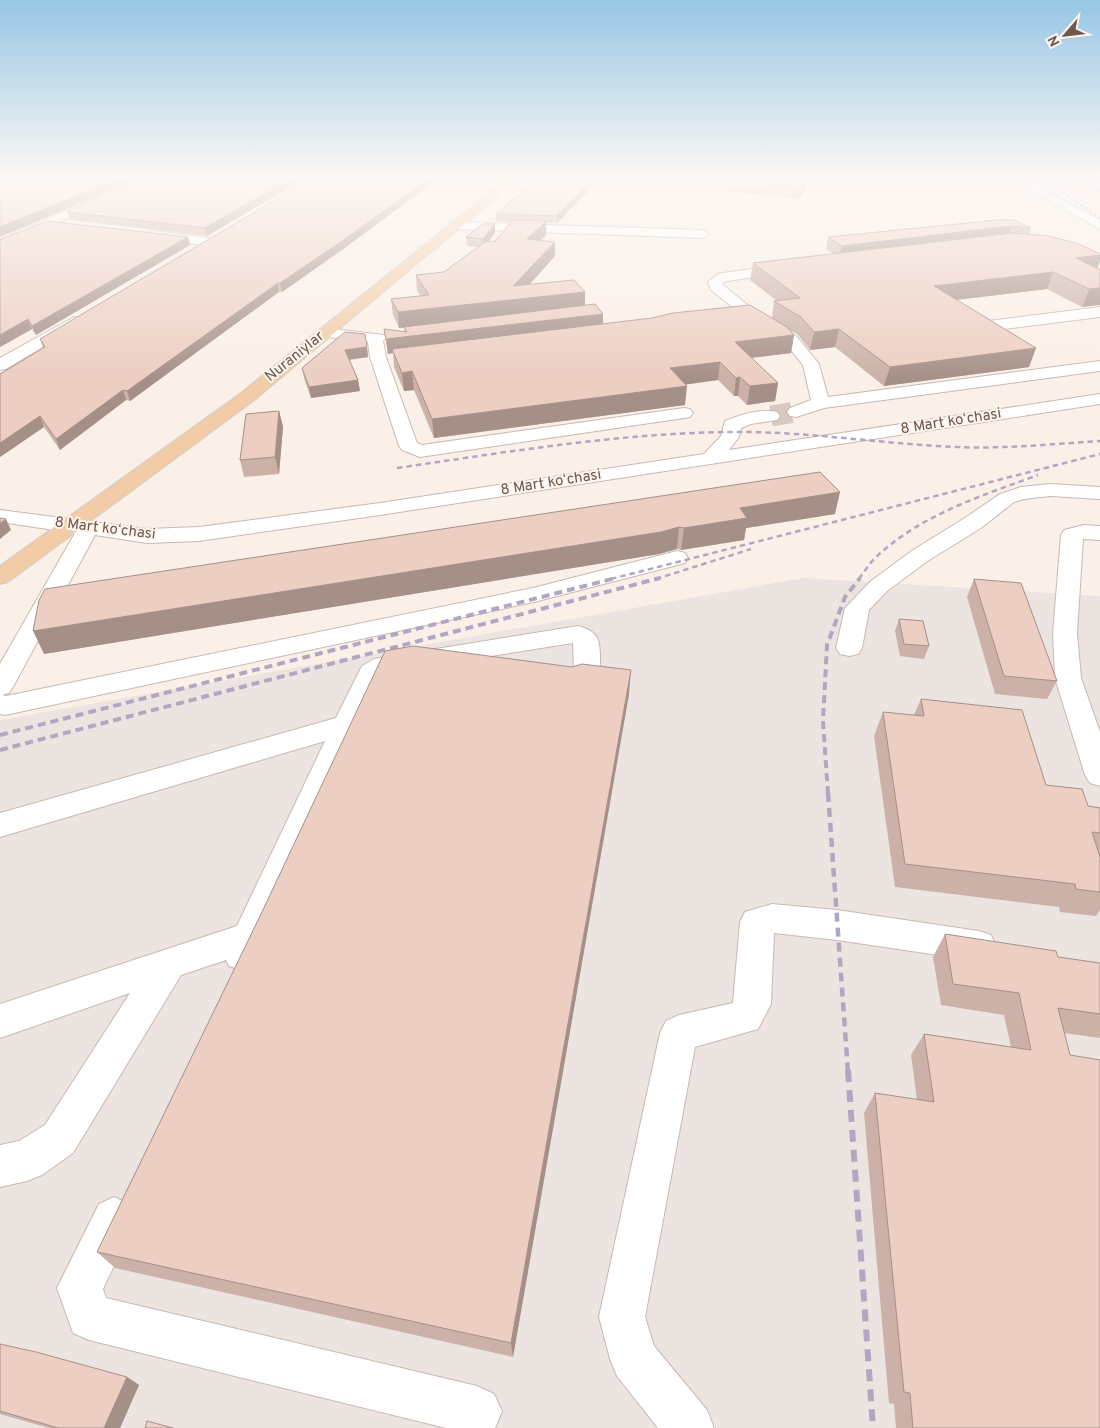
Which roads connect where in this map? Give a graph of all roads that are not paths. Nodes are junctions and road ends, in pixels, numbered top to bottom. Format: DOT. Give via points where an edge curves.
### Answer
graph roads {
  1 [pos="202,247"];
  2 [pos="430,247"];
  3 [pos="194,252"];
  4 [pos="800,267"];
  5 [pos="1100,312"];
  6 [pos="750,314"];
  7 [pos="84,316"];
  8 [pos="732,316"];
  9 [pos="325,333"];
  10 [pos="395,336"];
  11 [pos="375,338"];
  12 [pos="1008,341"];
  13 [pos="399,360"];
  14 [pos="1036,361"];
  15 [pos="380,362"];
  16 [pos="0,365"];
  17 [pos="1100,366"];
  18 [pos="1053,372"];
  19 [pos="1100,399"];
  20 [pos="821,403"];
  21 [pos="796,412"];
  22 [pos="684,413"];
  23 [pos="771,416"];
  24 [pos="710,459"];
  25 [pos="1100,493"];
  26 [pos="0,516"];
  27 [pos="80,527"];
  28 [pos="1100,533"];
  29 [pos="677,558"];
  30 [pos="0,577"];
  31 [pos="849,648"];
  32 [pos="418,660"];
  33 [pos="0,687"];
  34 [pos="0,704"];
  35 [pos="348,724"];
  36 [pos="1100,775"];
  37 [pos="0,825"];
  38 [pos="251,936"];
  39 [pos="1012,951"];
  40 [pos="169,963"];
  41 [pos="230,980"];
  42 [pos="0,1020"];
  43 [pos="0,1166"];
  44 [pos="127,1191"];
  45 [pos="476,1411"];
  46 [pos="689,1428"];
  1 -- 3 [label="street"];
  2 -- 9 [label="main road, Nuraniylar"];
  4 -- 6 [label="street" via="723,277 715,282 716,287"];
  5 -- 12 [label="street" via="984,321"];
  6 -- 8 [label="street"];
  6 -- 20 [label="street" via="791,340 811,364"];
  7 -- 16 [label="street"];
  9 -- 11 [label="street"];
  9 -- 27 [label="main road, Nuraniylar"];
  10 -- 11 [label="street"];
  11 -- 15 [label="street"];
  13 -- 15 [label="street"];
  14 -- 18 [label="street"];
  15 -- 22 [label="street" via="408,446 420,451"];
  17 -- 18 [label="street"];
  18 -- 20 [label="street"];
  19 -- 24 [label="street, 8 Mart koʻchasi"];
  20 -- 21 [label="street"];
  23 -- 24 [label="street" via="732,425 730,437"];
  24 -- 27 [label="street, 8 Mart koʻchasi" via="199,534 147,536"];
  25 -- 31 [label="street" via="1050,490 1007,498 879,586 858,608"];
  26 -- 27 [label="street, 8 Mart koʻchasi"];
  27 -- 30 [label="main road, Nuraniylar"];
  27 -- 33 [label="street"];
  28 -- 36 [label="street" via="1072,535 1065,633 1068,678"];
  29 -- 34 [label="street" via="524,597 5,706"];
  32 -- 32 [label="street" via="578,634 586,640 587,675 572,680"];
  32 -- 35 [label="street" via="383,665 371,672"];
  35 -- 37 [label="street"];
  35 -- 38 [label="street"];
  38 -- 40 [label="street"];
  38 -- 41 [label="street"];
  39 -- 46 [label="street" via="772,918 757,922 753,1004 745,1017 679,1033 622,1316 634,1359"];
  40 -- 42 [label="street"];
  40 -- 43 [label="street" via="59,1139 27,1160"];
  44 -- 45 [label="street" via="80,1288 89,1317"];
}
